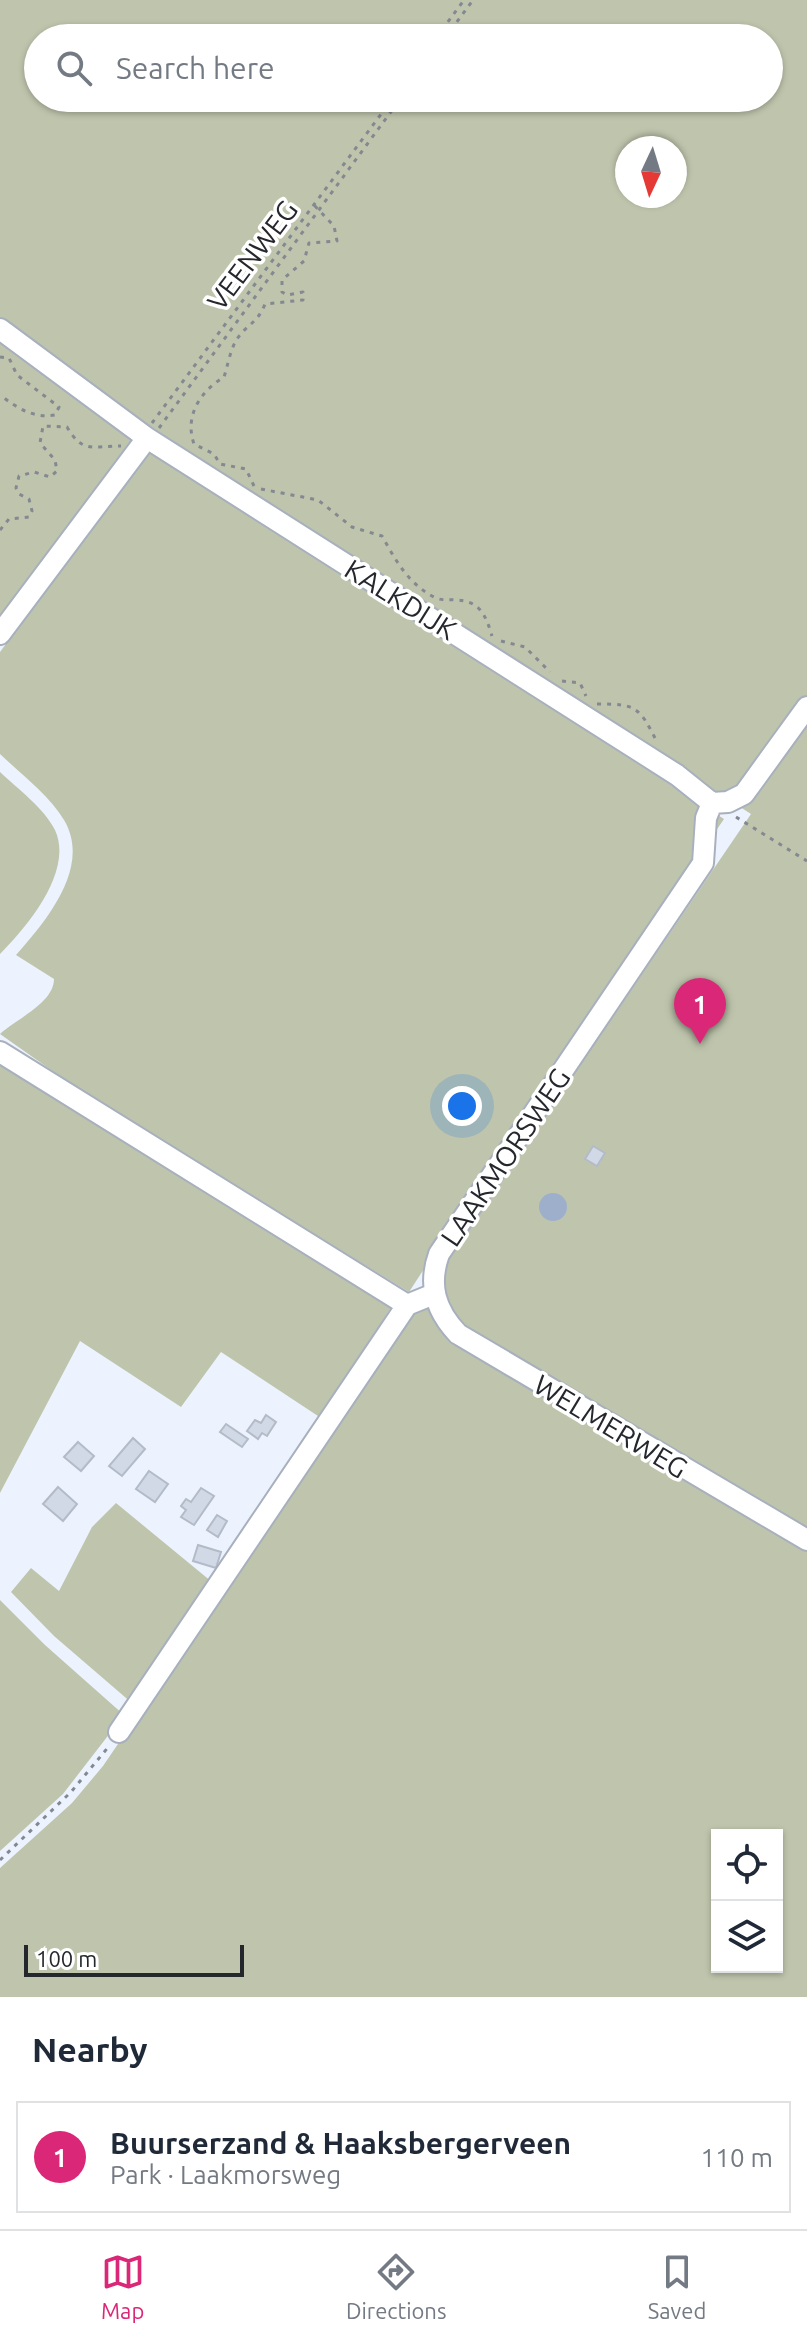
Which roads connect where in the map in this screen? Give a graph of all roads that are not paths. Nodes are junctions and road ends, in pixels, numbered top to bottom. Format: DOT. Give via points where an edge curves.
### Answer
graph roads {
  1 [pos="0,329"];
  2 [pos="144,442"];
  3 [pos="0,634"];
  4 [pos="807,707"];
  5 [pos="712,803"];
  6 [pos="0,1052"];
  7 [pos="434,1294"];
  8 [pos="407,1305"];
  9 [pos="807,1540"];
  10 [pos="119,1732"];
  1 -- 2 [label="street, KALKDIJK"];
  2 -- 3 [label="street"];
  2 -- 5 [label="street, KALKDIJK" via="677,775"];
  4 -- 5 [label="street" via="744,794"];
  5 -- 7 [label="street, LAAKMORSWEG" via="703,863 439,1254"];
  6 -- 8 [label="street"];
  7 -- 8 [label="street"];
  7 -- 9 [label="street, WELMERWEG" via="458,1334"];
  8 -- 10 [label="street"];
}
